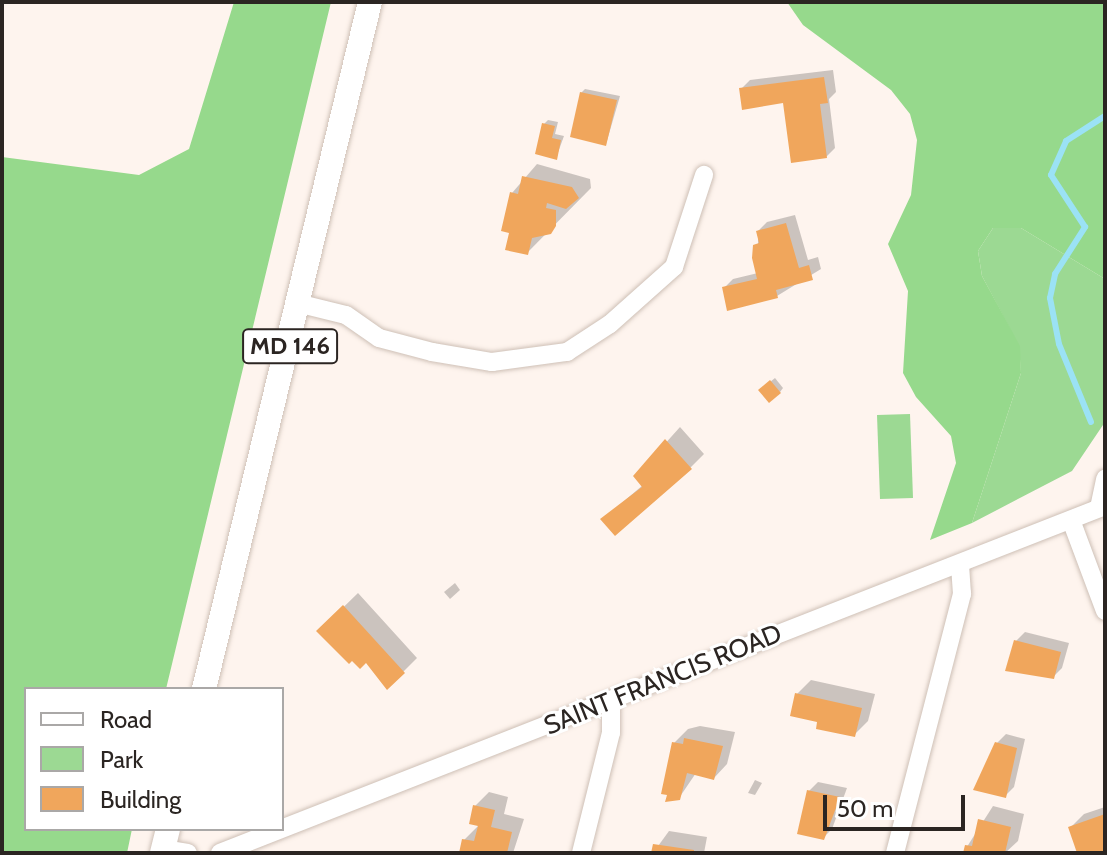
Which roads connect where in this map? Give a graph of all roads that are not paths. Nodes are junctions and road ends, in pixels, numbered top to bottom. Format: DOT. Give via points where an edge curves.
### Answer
graph roads {
  1 [pos="370,2"];
  2 [pos="704,175"];
  3 [pos="301,304"];
  4 [pos="1105,479"];
  5 [pos="1102,507"];
  6 [pos="1071,520"];
  7 [pos="960,564"];
  8 [pos="1105,611"];
  9 [pos="205,687"];
  10 [pos="611,701"];
  11 [pos="284,828"];
  12 [pos="277,831"];
  13 [pos="165,844"];
  14 [pos="188,853"];
  15 [pos="220,853"];
  16 [pos="581,853"];
  17 [pos="895,853"];
  1 -- 3 [label="main road, MD 146"];
  2 -- 3 [label="street" via="674,267 610,324 567,352 492,362 432,352 379,338 346,315"];
  3 -- 9 [label="main road, MD 146"];
  4 -- 5 [label="street"];
  5 -- 6 [label="street, SAINT FRANCIS ROAD"];
  6 -- 7 [label="street, SAINT FRANCIS ROAD"];
  6 -- 8 [label="street"];
  7 -- 10 [label="street, SAINT FRANCIS ROAD"];
  7 -- 17 [label="street" via="962,594"];
  10 -- 11 [label="street, SAINT FRANCIS ROAD"];
  10 -- 16 [label="street" via="611,733"];
  12 -- 15 [label="street, SAINT FRANCIS ROAD"];
  13 -- 14 [label="street"];
}
